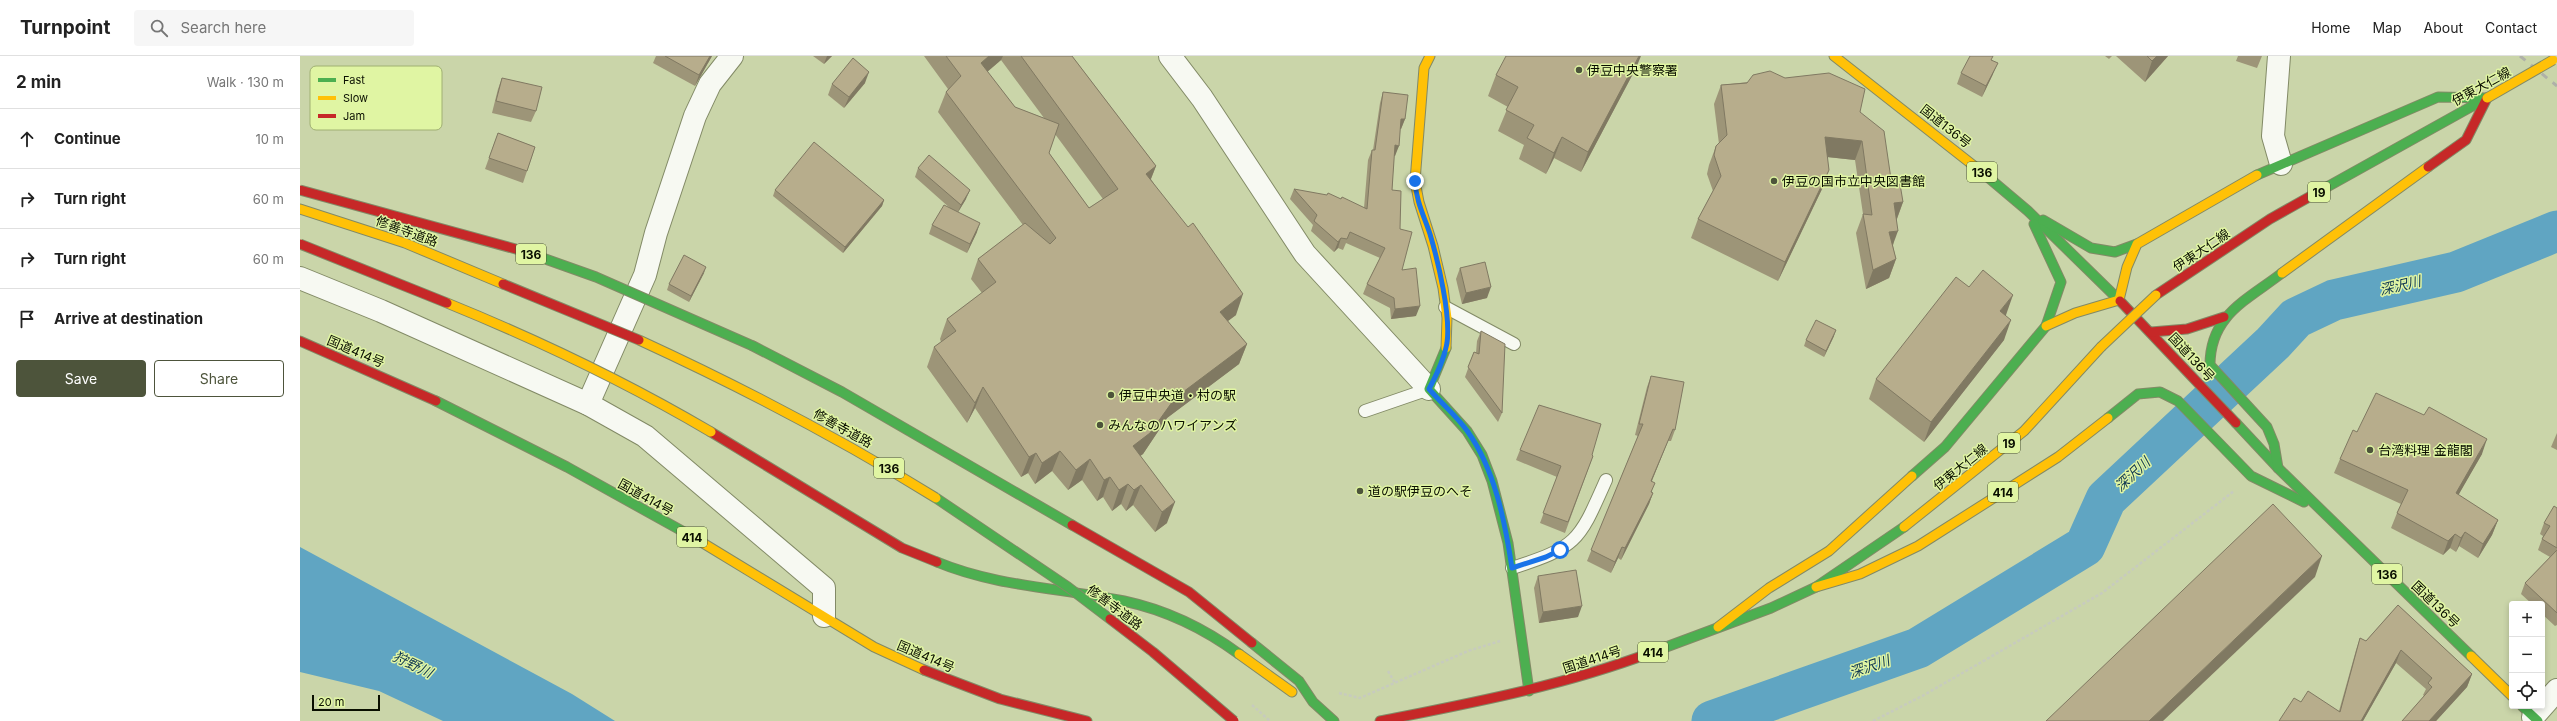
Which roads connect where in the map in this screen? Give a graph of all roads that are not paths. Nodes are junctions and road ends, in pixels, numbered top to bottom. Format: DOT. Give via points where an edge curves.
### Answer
graph roads {
  1 [pos="732,56"];
  2 [pos="1170,56"];
  3 [pos="1430,56"];
  4 [pos="1834,56"];
  5 [pos="2279,56"];
  6 [pos="2555,58"];
  7 [pos="2487,98"];
  8 [pos="2281,164"];
  9 [pos="300,190"];
  10 [pos="300,209"];
  11 [pos="2028,211"];
  12 [pos="300,244"];
  13 [pos="2137,244"];
  14 [pos="420,260"];
  15 [pos="300,278"];
  16 [pos="503,284"];
  17 [pos="2119,300"];
  18 [pos="1445,307"];
  19 [pos="2224,316"];
  20 [pos="2046,326"];
  21 [pos="2151,332"];
  22 [pos="300,341"];
  23 [pos="1514,344"];
  24 [pos="1429,389"];
  25 [pos="588,404"];
  26 [pos="1365,411"];
  27 [pos="2278,468"];
  28 [pos="1606,480"];
  29 [pos="2323,512"];
  30 [pos="1904,526"];
  31 [pos="1512,568"];
  32 [pos="1816,586"];
  33 [pos="824,616"];
  34 [pos="1718,627"];
  35 [pos="2557,690"];
  36 [pos="1529,691"];
  37 [pos="2509,693"];
  38 [pos="1313,702"];
  39 [pos="2531,716"];
  40 [pos="1087,721"];
  41 [pos="1234,721"];
  42 [pos="1334,721"];
  43 [pos="1380,721"];
  1 -- 25 [label="street" via="710,84 695,116 656,233 645,275"];
  2 -- 24 [label="street" via="1202,98 1305,254"];
  3 -- 18 [label="main road" via="1424,68 1415,181 1416,198 1435,250"];
  4 -- 11 [label="main road, 国道136号 / 136" via="1962,155"];
  5 -- 8 [label="street" via="2273,136"];
  6 -- 7 [label="main road, 伊東大仁線 / 19, bridge"];
  7 -- 8 [label="main road" via="2438,97"];
  7 -- 19 [label="main road" via="2466,140"];
  7 -- 30 [label="main road, 伊東大仁線 / 19, bridge" via="2270,219 2156,295 2101,347 2024,430"];
  8 -- 13 [label="main road"];
  9 -- 38 [label="main road, 136, bridge" via="503,244 603,280 753,346 842,392 1189,592 1299,681"];
  10 -- 16 [label="main road, 修善寺道路 / 136" via="406,243"];
  11 -- 13 [label="main road" via="2091,248 2115,252"];
  11 -- 17 [label="main road, 国道136号 / 136"];
  11 -- 20 [label="main road" via="2061,282"];
  12 -- 38 [label="main road, bridge" via="520,333 655,399 902,548 956,570 996,581 1125,601 1167,613 1227,645 1287,689"];
  13 -- 17 [label="main road" via="2126,267"];
  14 -- 16 [label="main road, 修善寺道路 / 136"];
  15 -- 25 [label="street" via="381,310"];
  16 -- 41 [label="main road, 修善寺道路 / 136, bridge" via="576,312 660,349 791,414 901,475 1034,562 1151,651"];
  17 -- 20 [label="main road, 414" via="2075,313"];
  17 -- 21 [label="main road, 国道136号 / 136"];
  18 -- 23 [label="lane"];
  18 -- 24 [label="main road" via="1447,343 1440,369"];
  19 -- 21 [label="main road" via="2187,329"];
  19 -- 27 [label="main road" via="2210,348 2210,365 2267,427 2274,444"];
  20 -- 34 [label="main road, 414" via="1945,447 1829,551 1769,588"];
  21 -- 27 [label="main road, 国道136号 / 136"];
  22 -- 33 [label="main road, 国道414号 / 414" via="407,387 567,467 692,537"];
  24 -- 26 [label="lane"];
  24 -- 31 [label="main road" via="1467,431 1482,455 1499,508"];
  25 -- 33 [label="street" via="646,436 824,588"];
  27 -- 29 [label="main road, 国道136号 / 136"];
  28 -- 31 [label="lane" via="1589,520 1579,536 1546,557"];
  29 -- 32 [label="main road, 414" via="2251,476 2178,401 2160,392 2138,394 2058,457 1918,546 1860,574"];
  29 -- 37 [label="main road, 国道136号 / 136"];
  30 -- 32 [label="main road, 国道414号 / 414"];
  31 -- 36 [label="main road"];
  32 -- 34 [label="main road, 国道414号 / 414" via="1771,608"];
  33 -- 40 [label="main road, 国道414号 / 414" via="874,647 935,675 1000,699"];
  34 -- 36 [label="main road, 国道414号 / 414" via="1612,667"];
  35 -- 39 [label="street"];
  36 -- 43 [label="main road, 国道414号 / 414"];
  38 -- 42 [label="main road"];
}
